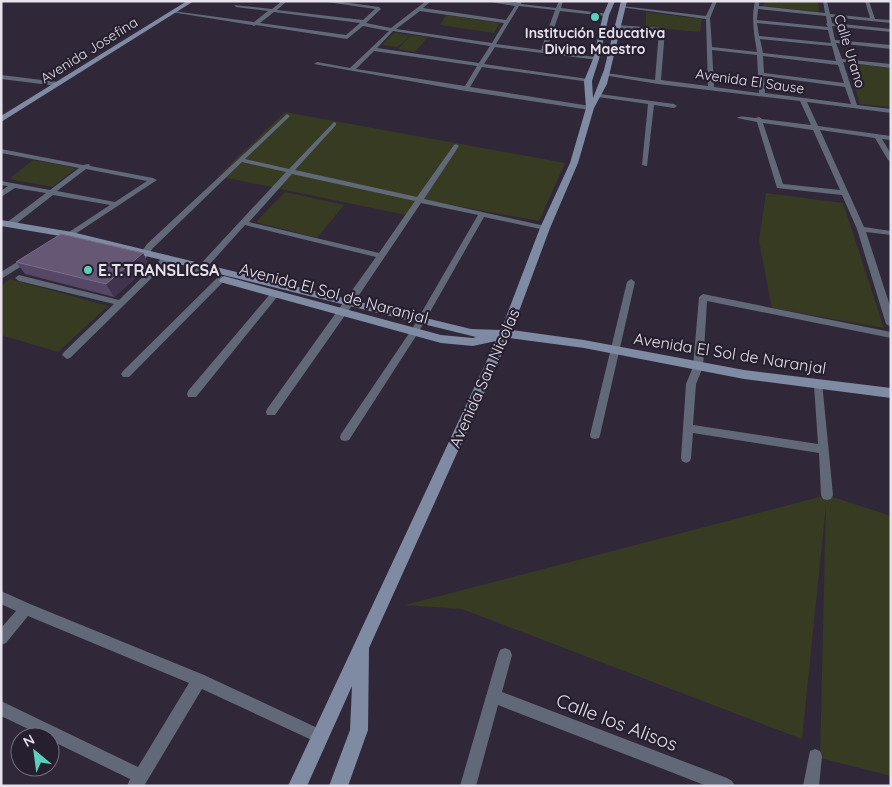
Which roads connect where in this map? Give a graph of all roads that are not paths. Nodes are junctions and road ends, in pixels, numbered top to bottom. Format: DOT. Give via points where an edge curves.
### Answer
graph roads {
  1 [pos="191,1"];
  2 [pos="242,1"];
  3 [pos="285,1"];
  4 [pos="322,1"];
  5 [pos="429,1"];
  6 [pos="487,1"];
  7 [pos="560,1"];
  8 [pos="612,1"];
  9 [pos="716,1"];
  10 [pos="825,1"];
  11 [pos="867,1"];
  12 [pos="518,3"];
  13 [pos="623,4"];
  14 [pos="756,4"];
  15 [pos="236,6"];
  16 [pos="419,9"];
  17 [pos="229,10"];
  18 [pos="556,10"];
  19 [pos="272,11"];
  20 [pos="173,12"];
  21 [pos="223,15"];
  22 [pos="606,15"];
  23 [pos="826,16"];
  24 [pos="708,18"];
  25 [pos="217,19"];
  26 [pos="874,20"];
  27 [pos="754,21"];
  28 [pos="507,22"];
  29 [pos="891,22"];
  30 [pos="364,23"];
  31 [pos="254,24"];
  32 [pos="615,27"];
  33 [pos="829,27"];
  34 [pos="392,30"];
  35 [pos="891,31"];
  36 [pos="757,38"];
  37 [pos="833,43"];
  38 [pos="493,45"];
  39 [pos="891,47"];
  40 [pos="709,48"];
  41 [pos="373,49"];
  42 [pos="543,51"];
  43 [pos="760,52"];
  44 [pos="596,59"];
  45 [pos="839,61"];
  46 [pos="317,64"];
  47 [pos="480,65"];
  48 [pos="891,66"];
  49 [pos="352,70"];
  50 [pos="760,74"];
  51 [pos="606,75"];
  52 [pos="1,77"];
  53 [pos="13,78"];
  54 [pos="588,81"];
  55 [pos="658,82"];
  56 [pos="58,84"];
  57 [pos="1,85"];
  58 [pos="847,85"];
  59 [pos="711,88"];
  60 [pos="466,89"];
  61 [pos="762,94"];
  62 [pos="600,96"];
  63 [pos="803,101"];
  64 [pos="652,103"];
  65 [pos="674,106"];
  66 [pos="855,107"];
  67 [pos="590,108"];
  68 [pos="891,111"];
  69 [pos="287,116"];
  70 [pos="740,118"];
  71 [pos="760,119"];
  72 [pos="1,120"];
  73 [pos="334,124"];
  74 [pos="814,126"];
  75 [pos="877,136"];
  76 [pos="891,138"];
  77 [pos="456,146"];
  78 [pos="1,151"];
  79 [pos="240,160"];
  80 [pos="891,160"];
  81 [pos="87,165"];
  82 [pos="645,165"];
  83 [pos="291,172"];
  84 [pos="1,183"];
  85 [pos="14,185"];
  86 [pos="54,192"];
  87 [pos="844,193"];
  88 [pos="1,196"];
  89 [pos="419,200"];
  90 [pos="115,204"];
  91 [pos="482,214"];
  92 [pos="245,223"];
  93 [pos="5,224"];
  94 [pos="545,228"];
  95 [pos="861,229"];
  96 [pos="891,233"];
  97 [pos="63,240"];
  98 [pos="40,252"];
  99 [pos="144,255"];
  100 [pos="381,256"];
  101 [pos="165,260"];
  102 [pos="200,269"];
  103 [pos="1,276"];
  104 [pos="19,278"];
  105 [pos="221,279"];
  106 [pos="632,282"];
  107 [pos="274,294"];
  108 [pos="350,302"];
  109 [pos="120,303"];
  110 [pos="343,312"];
  111 [pos="422,320"];
  112 [pos="891,324"];
  113 [pos="415,331"];
  114 [pos="505,335"];
  115 [pos="891,335"];
  116 [pos="614,350"];
  117 [pos="67,355"];
  118 [pos="698,367"];
  119 [pos="126,374"];
  120 [pos="819,385"];
  121 [pos="891,393"];
  122 [pos="192,394"];
  123 [pos="271,412"];
  124 [pos="687,428"];
  125 [pos="594,435"];
  126 [pos="345,437"];
  127 [pos="824,450"];
  128 [pos="686,458"];
  129 [pos="827,495"];
  130 [pos="1,597"];
  131 [pos="26,609"];
  132 [pos="1,638"];
  133 [pos="362,643"];
  134 [pos="505,655"];
  135 [pos="199,680"];
  136 [pos="493,696"];
  137 [pos="1,708"];
  138 [pos="319,736"];
  139 [pos="815,756"];
  140 [pos="137,781"];
  141 [pos="297,786"];
  142 [pos="338,786"];
  143 [pos="468,786"];
  144 [pos="727,786"];
  145 [pos="811,786"];
  1 -- 20 [label="street, Avenida Josefina"];
  2 -- 15 [label="street"];
  3 -- 19 [label="street"];
  4 -- 30 [label="street" via="378,8"];
  5 -- 16 [label="street"];
  6 -- 12 [label="street"];
  7 -- 18 [label="street"];
  8 -- 22 [label="street, Avenida San Nicolas"];
  9 -- 24 [label="street"];
  10 -- 23 [label="street, Calle Urano"];
  11 -- 26 [label="street"];
  12 -- 18 [label="street"];
  12 -- 28 [label="street"];
  13 -- 24 [label="street"];
  13 -- 32 [label="street, Avenida San Nicolas"];
  14 -- 23 [label="street"];
  14 -- 27 [label="street"];
  15 -- 17 [label="street"];
  15 -- 19 [label="street"];
  16 -- 28 [label="street"];
  16 -- 34 [label="street"];
  18 -- 22 [label="street"];
  18 -- 42 [label="street"];
  19 -- 30 [label="street"];
  19 -- 31 [label="street"];
  20 -- 25 [label="street"];
  20 -- 56 [label="street, Avenida Josefina"];
  21 -- 25 [label="street"];
  22 -- 44 [label="street, Avenida San Nicolas"];
  23 -- 26 [label="street"];
  23 -- 33 [label="street, Calle Urano"];
  24 -- 40 [label="street"];
  25 -- 31 [label="street"];
  26 -- 29 [label="street"];
  27 -- 33 [label="street"];
  27 -- 36 [label="street"];
  28 -- 38 [label="street"];
  30 -- 31 [label="street" via="347,37"];
  30 -- 34 [label="street"];
  32 -- 51 [label="street, Avenida San Nicolas"];
  32 -- 55 [label="street" via="662,30"];
  33 -- 35 [label="street"];
  33 -- 37 [label="street, Calle Urano"];
  34 -- 38 [label="street"];
  34 -- 41 [label="street"];
  36 -- 37 [label="street"];
  36 -- 43 [label="street"];
  37 -- 39 [label="street"];
  37 -- 45 [label="street, Calle Urano"];
  38 -- 42 [label="street"];
  38 -- 47 [label="street"];
  40 -- 43 [label="street"];
  40 -- 59 [label="street"];
  41 -- 47 [label="street"];
  41 -- 49 [label="street"];
  42 -- 44 [label="street"];
  43 -- 45 [label="street"];
  43 -- 50 [label="street"];
  44 -- 54 [label="street, Avenida San Nicolas"];
  45 -- 48 [label="street"];
  45 -- 58 [label="street, Calle Urano"];
  46 -- 49 [label="street"];
  47 -- 54 [label="street"];
  47 -- 60 [label="street"];
  49 -- 60 [label="street"];
  50 -- 58 [label="street"];
  50 -- 61 [label="street"];
  51 -- 55 [label="street, Avenida El Sause"];
  51 -- 62 [label="street, Avenida San Nicolas"];
  52 -- 53 [label="street"];
  53 -- 56 [label="street"];
  53 -- 57 [label="street"];
  54 -- 67 [label="street, Avenida San Nicolas"];
  55 -- 59 [label="street, Avenida El Sause"];
  56 -- 72 [label="street, Avenida Josefina"];
  58 -- 66 [label="street, Calle Urano"];
  59 -- 61 [label="street, Avenida El Sause"];
  60 -- 67 [label="street"];
  61 -- 63 [label="street, Avenida El Sause"];
  62 -- 64 [label="street"];
  62 -- 67 [label="street, Avenida San Nicolas"];
  63 -- 66 [label="street, Avenida El Sause"];
  63 -- 74 [label="street"];
  64 -- 65 [label="street"];
  64 -- 82 [label="street"];
  66 -- 68 [label="street, Avenida El Sause"];
  67 -- 94 [label="street, Avenida San Nicolas" via="574,163"];
  69 -- 79 [label="street"];
  70 -- 71 [label="street"];
  71 -- 74 [label="street"];
  71 -- 87 [label="street" via="780,186"];
  73 -- 83 [label="street"];
  74 -- 75 [label="street"];
  74 -- 87 [label="street"];
  75 -- 76 [label="street"];
  75 -- 80 [label="street"];
  77 -- 89 [label="street"];
  78 -- 81 [label="street"];
  79 -- 83 [label="street"];
  79 -- 99 [label="street"];
  81 -- 86 [label="street"];
  81 -- 90 [label="street" via="154,180"];
  83 -- 89 [label="street"];
  83 -- 92 [label="street"];
  84 -- 85 [label="street"];
  85 -- 86 [label="street"];
  85 -- 88 [label="street"];
  86 -- 90 [label="street"];
  86 -- 93 [label="street"];
  87 -- 95 [label="street"];
  89 -- 91 [label="street"];
  89 -- 100 [label="street"];
  90 -- 97 [label="street"];
  91 -- 94 [label="street"];
  91 -- 111 [label="street"];
  92 -- 100 [label="street"];
  92 -- 102 [label="street"];
  93 -- 97 [label="street, Avenida El Sol de Naranjal"];
  94 -- 114 [label="street, Avenida San Nicolas"];
  95 -- 96 [label="street"];
  95 -- 112 [label="street"];
  97 -- 99 [label="street, Avenida El Sol de Naranjal"];
  98 -- 103 [label="street"];
  99 -- 101 [label="street, Avenida El Sol de Naranjal"];
  100 -- 108 [label="street"];
  101 -- 102 [label="street, Avenida El Sol de Naranjal"];
  101 -- 109 [label="street"];
  102 -- 105 [label="street, Avenida El Sol de Naranjal"];
  102 -- 108 [label="street, Avenida El Sol de Naranjal"];
  104 -- 109 [label="street"];
  105 -- 107 [label="street, Avenida El Sol de Naranjal"];
  105 -- 119 [label="street"];
  106 -- 116 [label="street"];
  107 -- 110 [label="street, Avenida El Sol de Naranjal"];
  107 -- 122 [label="street"];
  108 -- 110 [label="street"];
  108 -- 111 [label="street, Avenida El Sol de Naranjal"];
  109 -- 117 [label="street"];
  110 -- 113 [label="street, Avenida El Sol de Naranjal"];
  110 -- 123 [label="street"];
  111 -- 113 [label="street"];
  111 -- 114 [label="street, Avenida El Sol de Naranjal" via="471,333"];
  113 -- 114 [label="street, Avenida El Sol de Naranjal" via="460,342 484,341"];
  113 -- 126 [label="street"];
  114 -- 116 [label="street, Avenida El Sol de Naranjal"];
  114 -- 133 [label="street, Avenida San Nicolas"];
  115 -- 118 [label="street" via="703,297"];
  116 -- 118 [label="street, Avenida El Sol de Naranjal"];
  116 -- 125 [label="street"];
  118 -- 120 [label="street, Avenida El Sol de Naranjal"];
  118 -- 124 [label="street" via="691,384"];
  120 -- 121 [label="street, Avenida El Sol de Naranjal"];
  120 -- 127 [label="street"];
  124 -- 127 [label="street"];
  124 -- 128 [label="street"];
  127 -- 129 [label="street"];
  130 -- 131 [label="street"];
  131 -- 132 [label="street"];
  131 -- 135 [label="street"];
  133 -- 138 [label="street, Avenida San Nicolas"];
  133 -- 142 [label="street, Avenida San Nicolas" via="359,730"];
  134 -- 136 [label="street"];
  135 -- 138 [label="street"];
  135 -- 140 [label="street"];
  136 -- 143 [label="street"];
  136 -- 144 [label="street, Calle los Alisos"];
  137 -- 140 [label="street"];
  138 -- 141 [label="street, Avenida San Nicolas"];
  139 -- 145 [label="street"];
}
